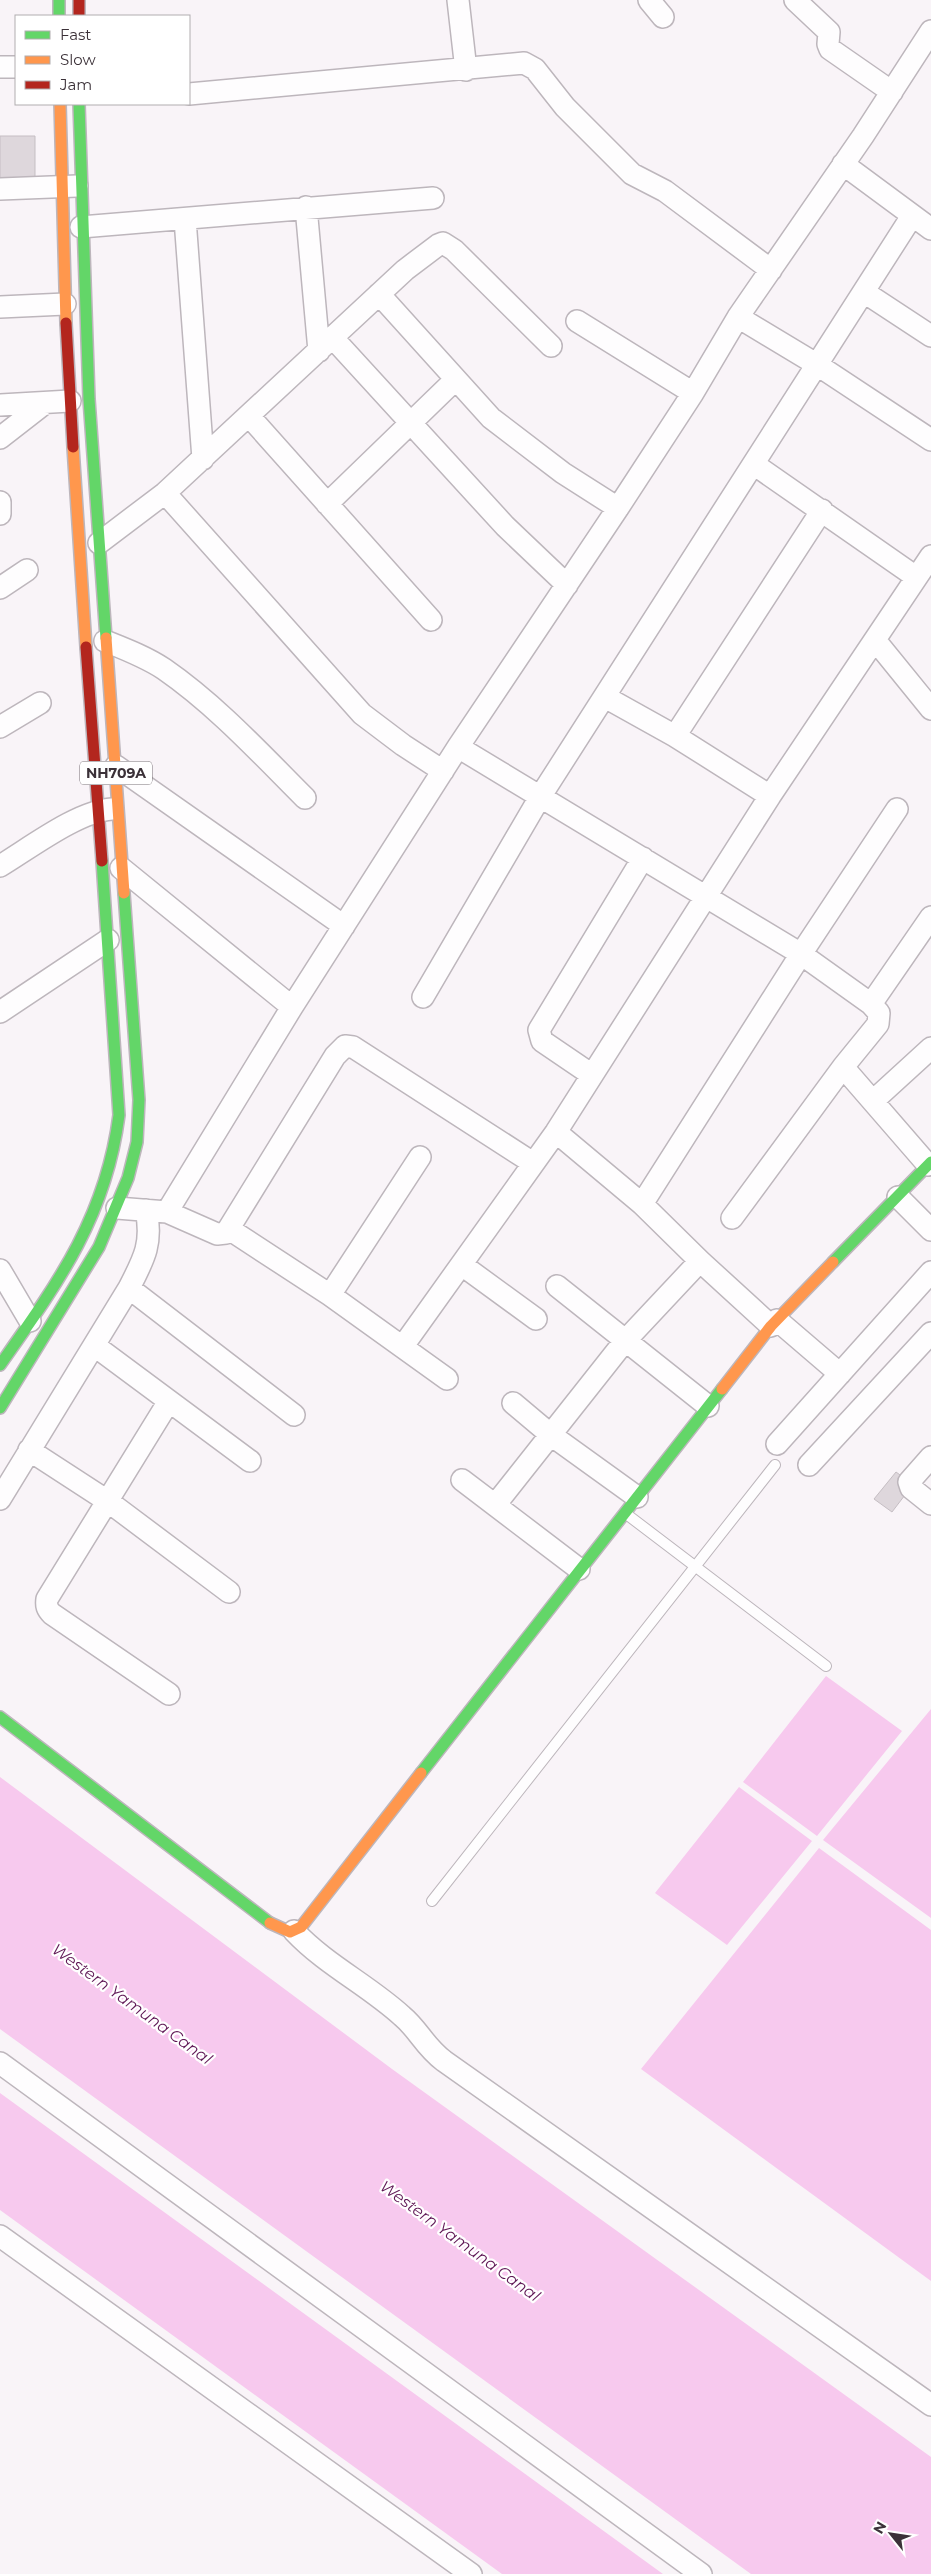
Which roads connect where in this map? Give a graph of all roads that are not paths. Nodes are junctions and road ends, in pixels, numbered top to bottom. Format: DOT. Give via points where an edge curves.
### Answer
graph roads {
  1 [pos="59,0"];
  2 [pos="79,0"];
  3 [pos="458,0"];
  4 [pos="649,0"];
  5 [pos="795,0"];
  6 [pos="59,15"];
  7 [pos="79,15"];
  8 [pos="663,17"];
  9 [pos="931,31"];
  10 [pos="15,66"];
  11 [pos="0,67"];
  12 [pos="466,70"];
  13 [pos="892,92"];
  14 [pos="190,94"];
  15 [pos="60,105"];
  16 [pos="79,105"];
  17 [pos="843,164"];
  18 [pos="71,186"];
  19 [pos="0,189"];
  20 [pos="433,198"];
  21 [pos="306,207"];
  22 [pos="912,216"];
  23 [pos="185,219"];
  24 [pos="81,227"];
  25 [pos="931,229"];
  26 [pos="771,270"];
  27 [pos="864,292"];
  28 [pos="379,294"];
  29 [pos="66,304"];
  30 [pos="0,307"];
  31 [pos="738,317"];
  32 [pos="577,321"];
  33 [pos="931,336"];
  34 [pos="325,344"];
  35 [pos="551,346"];
  36 [pos="816,364"];
  37 [pos="455,380"];
  38 [pos="693,393"];
  39 [pos="70,401"];
  40 [pos="45,403"];
  41 [pos="0,405"];
  42 [pos="249,416"];
  43 [pos="411,422"];
  44 [pos="0,438"];
  45 [pos="931,440"];
  46 [pos="203,459"];
  47 [pos="755,464"];
  48 [pos="165,494"];
  49 [pos="0,502"];
  50 [pos="327,504"];
  51 [pos="618,508"];
  52 [pos="822,510"];
  53 [pos="0,514"];
  54 [pos="100,543"];
  55 [pos="926,566"];
  56 [pos="28,570"];
  57 [pos="567,585"];
  58 [pos="0,588"];
  59 [pos="431,620"];
  60 [pos="875,640"];
  61 [pos="106,641"];
  62 [pos="605,696"];
  63 [pos="40,703"];
  64 [pos="931,709"];
  65 [pos="0,727"];
  66 [pos="675,736"];
  67 [pos="458,747"];
  68 [pos="116,766"];
  69 [pos="443,771"];
  70 [pos="770,796"];
  71 [pos="540,797"];
  72 [pos="305,798"];
  73 [pos="108,809"];
  74 [pos="898,809"];
  75 [pos="643,858"];
  76 [pos="0,866"];
  77 [pos="122,868"];
  78 [pos="706,895"];
  79 [pos="931,917"];
  80 [pos="344,926"];
  81 [pos="108,940"];
  82 [pos="801,954"];
  83 [pos="423,998"];
  84 [pos="871,1004"];
  85 [pos="292,1007"];
  86 [pos="0,1012"];
  87 [pos="931,1048"];
  88 [pos="842,1067"];
  89 [pos="592,1075"];
  90 [pos="873,1101"];
  91 [pos="556,1132"];
  92 [pos="420,1157"];
  93 [pos="533,1163"];
  94 [pos="929,1164"];
  95 [pos="898,1196"];
  96 [pos="642,1204"];
  97 [pos="117,1208"];
  98 [pos="146,1210"];
  99 [pos="167,1212"];
  100 [pos="732,1218"];
  101 [pos="229,1229"];
  102 [pos="931,1230"];
  103 [pos="700,1262"];
  104 [pos="462,1265"];
  105 [pos="0,1270"];
  106 [pos="931,1272"];
  107 [pos="557,1286"];
  108 [pos="129,1288"];
  109 [pos="330,1295"];
  110 [pos="536,1318"];
  111 [pos="30,1321"];
  112 [pos="774,1323"];
  113 [pos="931,1333"];
  114 [pos="624,1342"];
  115 [pos="95,1346"];
  116 [pos="403,1346"];
  117 [pos="0,1364"];
  118 [pos="840,1374"];
  119 [pos="447,1379"];
  120 [pos="169,1401"];
  121 [pos="513,1403"];
  122 [pos="708,1406"];
  123 [pos="0,1408"];
  124 [pos="294,1415"];
  125 [pos="551,1435"];
  126 [pos="777,1444"];
  127 [pos="30,1450"];
  128 [pos="931,1458"];
  129 [pos="250,1461"];
  130 [pos="775,1465"];
  131 [pos="809,1466"];
  132 [pos="462,1480"];
  133 [pos="0,1499"];
  134 [pos="109,1502"];
  135 [pos="931,1504"];
  136 [pos="495,1505"];
  137 [pos="630,1505"];
  138 [pos="695,1567"];
  139 [pos="579,1569"];
  140 [pos="229,1592"];
  141 [pos="826,1666"];
  142 [pos="169,1694"];
  143 [pos="0,1717"];
  144 [pos="432,1901"];
  145 [pos="294,1931"];
  146 [pos="0,2063"];
  147 [pos="0,2236"];
  148 [pos="931,2405"];
  149 [pos="470,2574"];
  150 [pos="701,2574"];
  1 -- 6 [label="main road"];
  2 -- 7 [label="main road"];
  3 -- 12 [label="street"];
  4 -- 8 [label="street"];
  5 -- 13 [label="street" via="829,32 828,44 833,51"];
  9 -- 13 [label="street"];
  10 -- 11 [label="street"];
  12 -- 14 [label="street"];
  12 -- 26 [label="street" via="529,64 565,107 632,174 665,191"];
  13 -- 17 [label="street"];
  15 -- 18 [label="main road, NH709A"];
  16 -- 18 [label="main road, NH709A"];
  17 -- 22 [label="street"];
  17 -- 26 [label="street"];
  18 -- 19 [label="street"];
  18 -- 24 [label="main road, NH709A"];
  18 -- 29 [label="main road, NH709A"];
  20 -- 21 [label="street"];
  21 -- 23 [label="street"];
  21 -- 34 [label="street"];
  22 -- 25 [label="street"];
  22 -- 27 [label="street"];
  23 -- 24 [label="street"];
  23 -- 46 [label="street"];
  24 -- 54 [label="main road, NH709A"];
  26 -- 31 [label="street"];
  27 -- 33 [label="street"];
  27 -- 36 [label="street"];
  28 -- 34 [label="street"];
  28 -- 35 [label="street" via="433,247 443,243"];
  28 -- 37 [label="street"];
  29 -- 30 [label="street"];
  29 -- 39 [label="main road, NH709A"];
  31 -- 36 [label="street"];
  31 -- 38 [label="street"];
  32 -- 38 [label="street"];
  34 -- 42 [label="street"];
  34 -- 43 [label="street"];
  36 -- 45 [label="street"];
  36 -- 47 [label="street"];
  37 -- 43 [label="street"];
  37 -- 51 [label="street" via="516,439"];
  38 -- 51 [label="street"];
  39 -- 40 [label="street"];
  39 -- 73 [label="main road, NH709A"];
  40 -- 41 [label="street"];
  40 -- 44 [label="street"];
  42 -- 46 [label="street"];
  42 -- 50 [label="street"];
  43 -- 50 [label="street"];
  43 -- 57 [label="street" via="505,526"];
  46 -- 48 [label="street"];
  47 -- 52 [label="street"];
  47 -- 62 [label="street"];
  48 -- 54 [label="street"];
  48 -- 69 [label="street" via="362,714"];
  49 -- 53 [label="street"];
  50 -- 59 [label="street"];
  51 -- 57 [label="street"];
  52 -- 55 [label="street"];
  52 -- 66 [label="street"];
  54 -- 61 [label="main road, NH709A"];
  55 -- 60 [label="street"];
  56 -- 58 [label="street"];
  57 -- 67 [label="street"];
  60 -- 64 [label="street"];
  60 -- 70 [label="street"];
  61 -- 68 [label="main road, NH709A"];
  61 -- 72 [label="street" via="144,658 182,682 235,728"];
  62 -- 66 [label="street"];
  62 -- 71 [label="street"];
  63 -- 65 [label="street"];
  66 -- 70 [label="street"];
  67 -- 69 [label="street"];
  67 -- 71 [label="street"];
  68 -- 73 [label="main road, NH709A"];
  68 -- 80 [label="street"];
  69 -- 80 [label="street"];
  70 -- 78 [label="street"];
  71 -- 75 [label="street"];
  71 -- 83 [label="street"];
  73 -- 76 [label="street" via="82,817"];
  73 -- 77 [label="main road, NH709A"];
  73 -- 81 [label="main road, NH709A"];
  74 -- 82 [label="street"];
  75 -- 78 [label="street"];
  75 -- 89 [label="street" via="538,1030 542,1041"];
  77 -- 85 [label="street"];
  77 -- 97 [label="main road, NH709A" via="138,1115 137,1140"];
  78 -- 82 [label="street"];
  78 -- 89 [label="street"];
  79 -- 84 [label="street"];
  80 -- 85 [label="street"];
  81 -- 86 [label="street"];
  81 -- 111 [label="main road, NH709A" via="118,1137 111,1166 89,1223 71,1258"];
  82 -- 84 [label="street"];
  82 -- 96 [label="street"];
  84 -- 88 [label="street" via="880,1015 878,1024"];
  85 -- 99 [label="street"];
  87 -- 90 [label="street"];
  88 -- 90 [label="street"];
  88 -- 100 [label="street"];
  89 -- 91 [label="street"];
  90 -- 94 [label="street"];
  91 -- 93 [label="street"];
  91 -- 96 [label="street"];
  92 -- 109 [label="street"];
  93 -- 101 [label="street" via="352,1047 345,1046 335,1056"];
  93 -- 104 [label="street"];
  94 -- 95 [label="main road"];
  95 -- 102 [label="street"];
  95 -- 112 [label="main road"];
  96 -- 103 [label="street"];
  97 -- 98 [label="street"];
  97 -- 123 [label="main road, NH709A" via="88,1268"];
  98 -- 99 [label="street"];
  98 -- 108 [label="street" via="150,1227 146,1256"];
  99 -- 101 [label="street" via="217,1234 222,1235"];
  101 -- 109 [label="street"];
  103 -- 112 [label="street"];
  103 -- 114 [label="street"];
  104 -- 110 [label="street"];
  104 -- 116 [label="street"];
  105 -- 111 [label="street"];
  106 -- 118 [label="street"];
  107 -- 114 [label="street"];
  108 -- 115 [label="street"];
  108 -- 124 [label="street"];
  109 -- 116 [label="street"];
  111 -- 117 [label="main road, NH709A"];
  112 -- 118 [label="street"];
  112 -- 122 [label="main road"];
  113 -- 131 [label="street"];
  114 -- 122 [label="street"];
  114 -- 125 [label="street"];
  115 -- 120 [label="street"];
  115 -- 127 [label="street"];
  116 -- 119 [label="street"];
  118 -- 126 [label="street"];
  120 -- 129 [label="street"];
  120 -- 134 [label="street"];
  121 -- 125 [label="street"];
  122 -- 137 [label="main road"];
  125 -- 136 [label="street"];
  125 -- 137 [label="street"];
  127 -- 133 [label="street"];
  127 -- 134 [label="street"];
  128 -- 135 [label="street" via="909,1482 910,1488"];
  130 -- 138 [label="lane"];
  132 -- 136 [label="street"];
  134 -- 140 [label="street"];
  134 -- 142 [label="street" via="47,1599 47,1610"];
  136 -- 139 [label="street"];
  137 -- 138 [label="lane"];
  137 -- 139 [label="main road"];
  138 -- 141 [label="lane"];
  138 -- 144 [label="lane"];
  139 -- 145 [label="main road" via="310,1918"];
  143 -- 145 [label="main road" via="272,1924"];
  145 -- 148 [label="street" via="321,1956 402,2016 430,2050 444,2061"];
  146 -- 150 [label="street"];
  147 -- 149 [label="street"];
}
